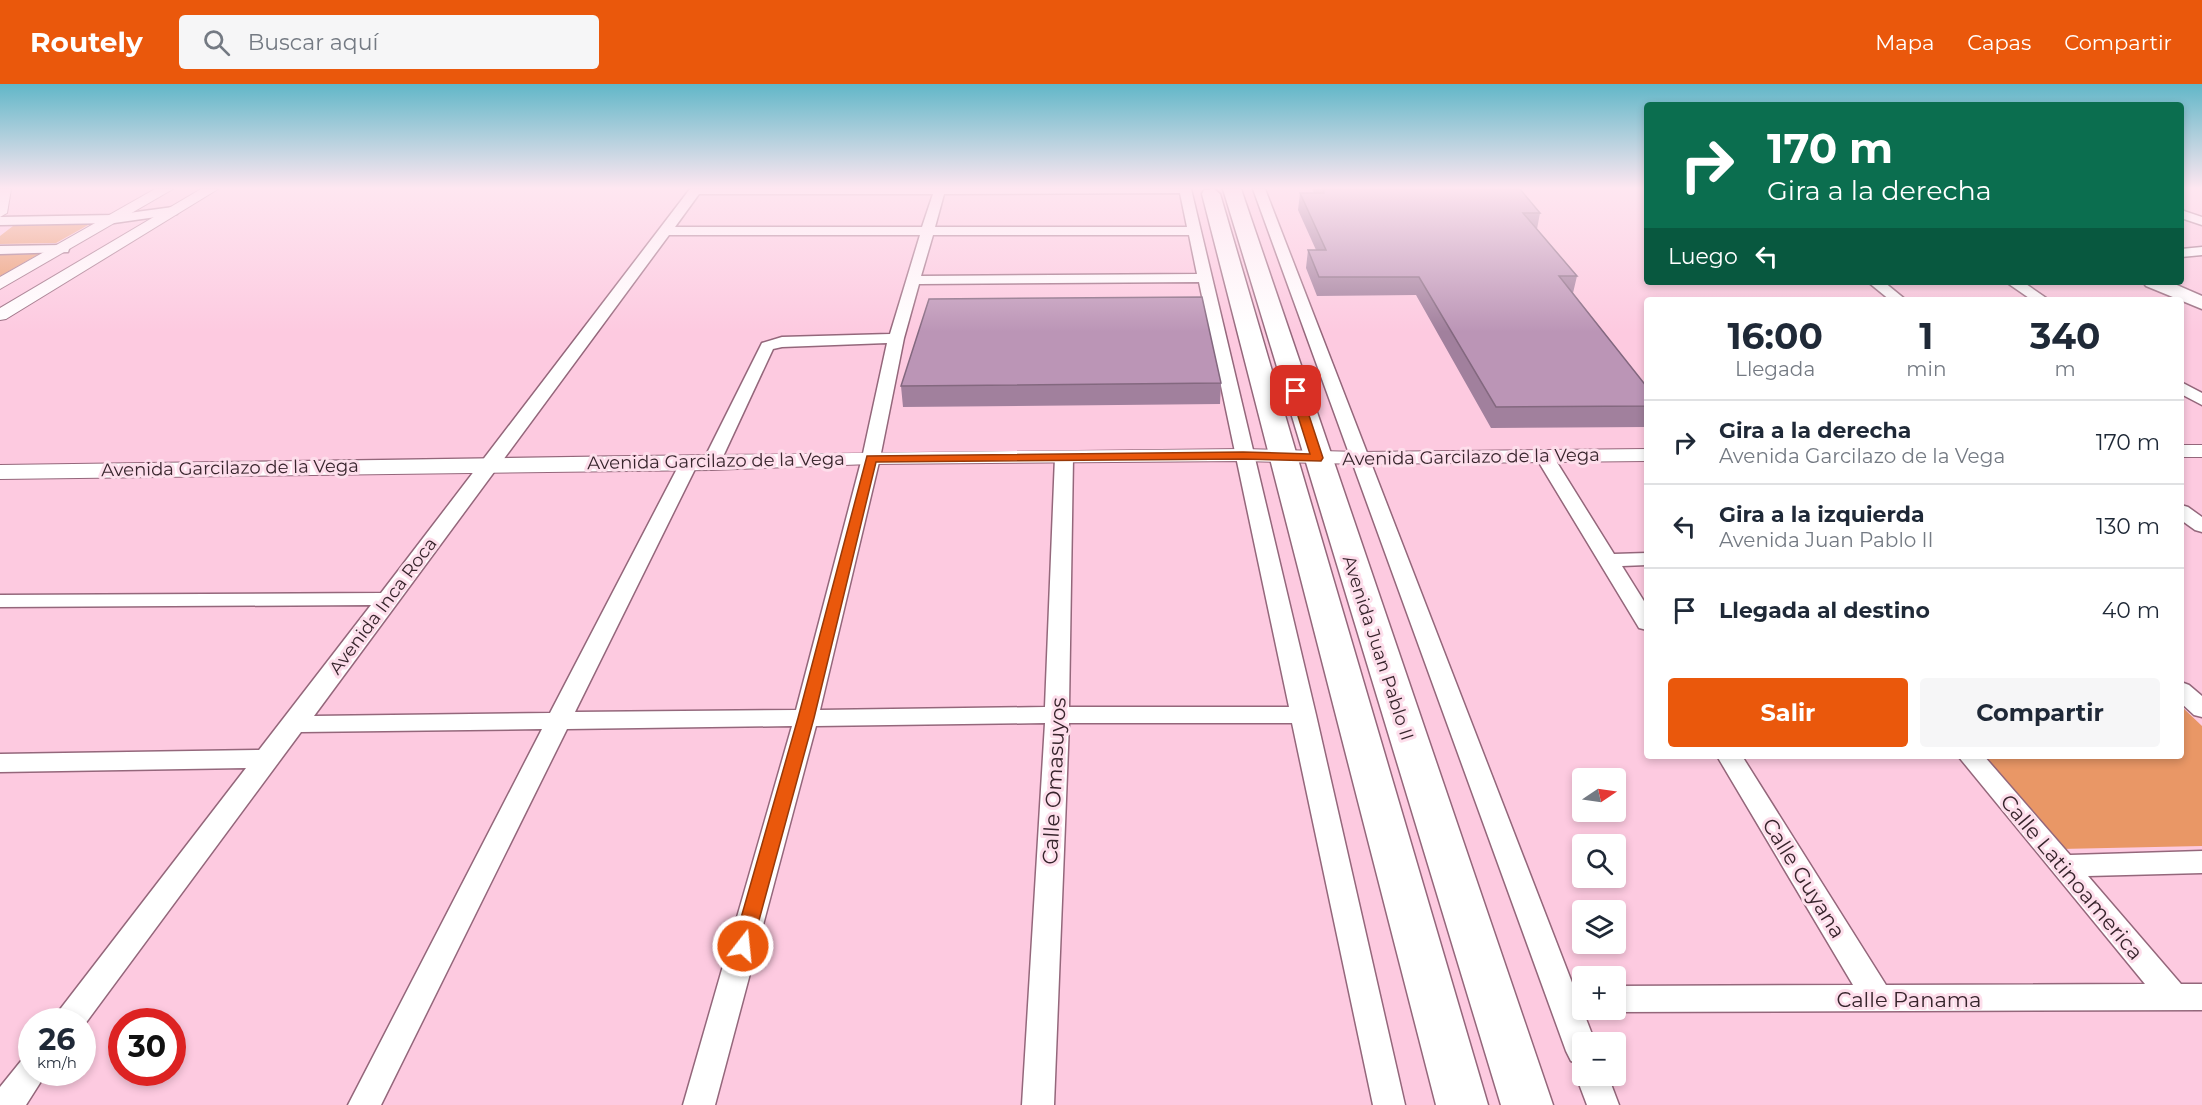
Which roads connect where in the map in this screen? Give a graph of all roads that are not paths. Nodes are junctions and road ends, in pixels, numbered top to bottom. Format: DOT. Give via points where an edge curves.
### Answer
graph roads {
  1 [pos="84,237"];
  2 [pos="130,237"];
  3 [pos="660,237"];
  4 [pos="926,237"];
  5 [pos="1195,237"];
  6 [pos="1212,237"];
  7 [pos="1244,237"];
  8 [pos="1277,237"];
  9 [pos="63,249"];
  10 [pos="0,250"];
  11 [pos="2202,251"];
  12 [pos="2184,253"];
  13 [pos="2184,276"];
  14 [pos="1204,278"];
  15 [pos="915,280"];
  16 [pos="0,284"];
  17 [pos="2202,284"];
  18 [pos="1879,285"];
  19 [pos="2018,285"];
  20 [pos="2160,285"];
  21 [pos="1895,297"];
  22 [pos="2037,297"];
  23 [pos="2202,303"];
  24 [pos="0,315"];
  25 [pos="896,338"];
  26 [pos="2184,389"];
  27 [pos="2202,400"];
  28 [pos="2184,451"];
  29 [pos="2202,451"];
  30 [pos="1243,455"];
  31 [pos="1644,455"];
  32 [pos="1544,456"];
  33 [pos="1064,457"];
  34 [pos="871,458"];
  35 [pos="1300,458"];
  36 [pos="1360,458"];
  37 [pos="700,463"];
  38 [pos="491,464"];
  39 [pos="0,472"];
  40 [pos="2184,513"];
  41 [pos="2202,526"];
  42 [pos="1644,559"];
  43 [pos="1608,560"];
  44 [pos="388,599"];
  45 [pos="0,601"];
  46 [pos="1644,618"];
  47 [pos="2184,693"];
  48 [pos="2202,709"];
  49 [pos="1058,715"];
  50 [pos="1304,715"];
  51 [pos="806,718"];
  52 [pos="559,722"];
  53 [pos="295,724"];
  54 [pos="268,759"];
  55 [pos="1731,759"];
  56 [pos="1973,759"];
  57 [pos="0,763"];
  58 [pos="2202,862"];
  59 [pos="2063,866"];
  60 [pos="1572,996"];
  61 [pos="2188,997"];
  62 [pos="1626,999"];
  63 [pos="1878,999"];
  64 [pos="80,1008"];
  65 [pos="21,1086"];
  66 [pos="1596,1086"];
  67 [pos="6,1105"];
  68 [pos="364,1105"];
  69 [pos="699,1105"];
  70 [pos="1038,1105"];
  71 [pos="1389,1105"];
  72 [pos="1462,1105"];
  73 [pos="1527,1105"];
  74 [pos="1603,1105"];
  1 -- 9 [label="street"];
  2 -- 24 [label="street"];
  3 -- 38 [label="street, Avenida Inca Roca"];
  4 -- 15 [label="street"];
  5 -- 14 [label="street"];
  6 -- 35 [label="highway, Avenida Juan Pablo II"];
  7 -- 35 [label="highway, Avenida Juan Pablo II"];
  8 -- 36 [label="street"];
  9 -- 10 [label="street"];
  9 -- 16 [label="street"];
  11 -- 12 [label="street"];
  13 -- 17 [label="main road"];
  14 -- 15 [label="street"];
  14 -- 30 [label="street"];
  15 -- 25 [label="street"];
  18 -- 21 [label="street"];
  19 -- 22 [label="street"];
  20 -- 23 [label="main road"];
  25 -- 34 [label="street"];
  25 -- 37 [label="street" via="782,342 766,346"];
  26 -- 27 [label="street"];
  28 -- 29 [label="street"];
  30 -- 33 [label="street, Avenida Garcilazo de la Vega"];
  30 -- 35 [label="street, Avenida Garcilazo de la Vega"];
  30 -- 50 [label="street"];
  31 -- 32 [label="street, Avenida Garcilazo de la Vega"];
  32 -- 36 [label="street, Avenida Garcilazo de la Vega"];
  32 -- 43 [label="street"];
  33 -- 34 [label="street, Avenida Garcilazo de la Vega"];
  33 -- 49 [label="street, Calle Omasuyos"];
  34 -- 37 [label="street, Avenida Garcilazo de la Vega"];
  34 -- 51 [label="street"];
  35 -- 36 [label="street, Avenida Garcilazo de la Vega"];
  35 -- 72 [label="highway, Avenida Juan Pablo II"];
  35 -- 73 [label="highway, Avenida Juan Pablo II"];
  36 -- 60 [label="street"];
  37 -- 38 [label="street, Avenida Garcilazo de la Vega"];
  37 -- 52 [label="street"];
  38 -- 39 [label="street, Avenida Garcilazo de la Vega"];
  38 -- 44 [label="street, Avenida Inca Roca"];
  40 -- 41 [label="street"];
  42 -- 43 [label="street"];
  43 -- 46 [label="street"];
  44 -- 45 [label="street"];
  44 -- 53 [label="street, Avenida Inca Roca"];
  47 -- 48 [label="street"];
  49 -- 50 [label="street"];
  49 -- 51 [label="street"];
  49 -- 70 [label="street, Calle Omasuyos"];
  50 -- 71 [label="street"];
  51 -- 52 [label="street"];
  51 -- 69 [label="street"];
  52 -- 53 [label="street"];
  52 -- 68 [label="street"];
  53 -- 54 [label="street, Avenida Inca Roca"];
  54 -- 57 [label="street"];
  54 -- 64 [label="street, Avenida Inca Roca"];
  55 -- 63 [label="street, Calle Guyana"];
  56 -- 59 [label="street, Calle Latinoamerica"];
  58 -- 59 [label="street"];
  59 -- 61 [label="street, Calle Latinoamerica"];
  61 -- 63 [label="street, Calle Panama"];
  62 -- 63 [label="street, Calle Panama"];
  65 -- 67 [label="street"];
  66 -- 74 [label="street"];
}
